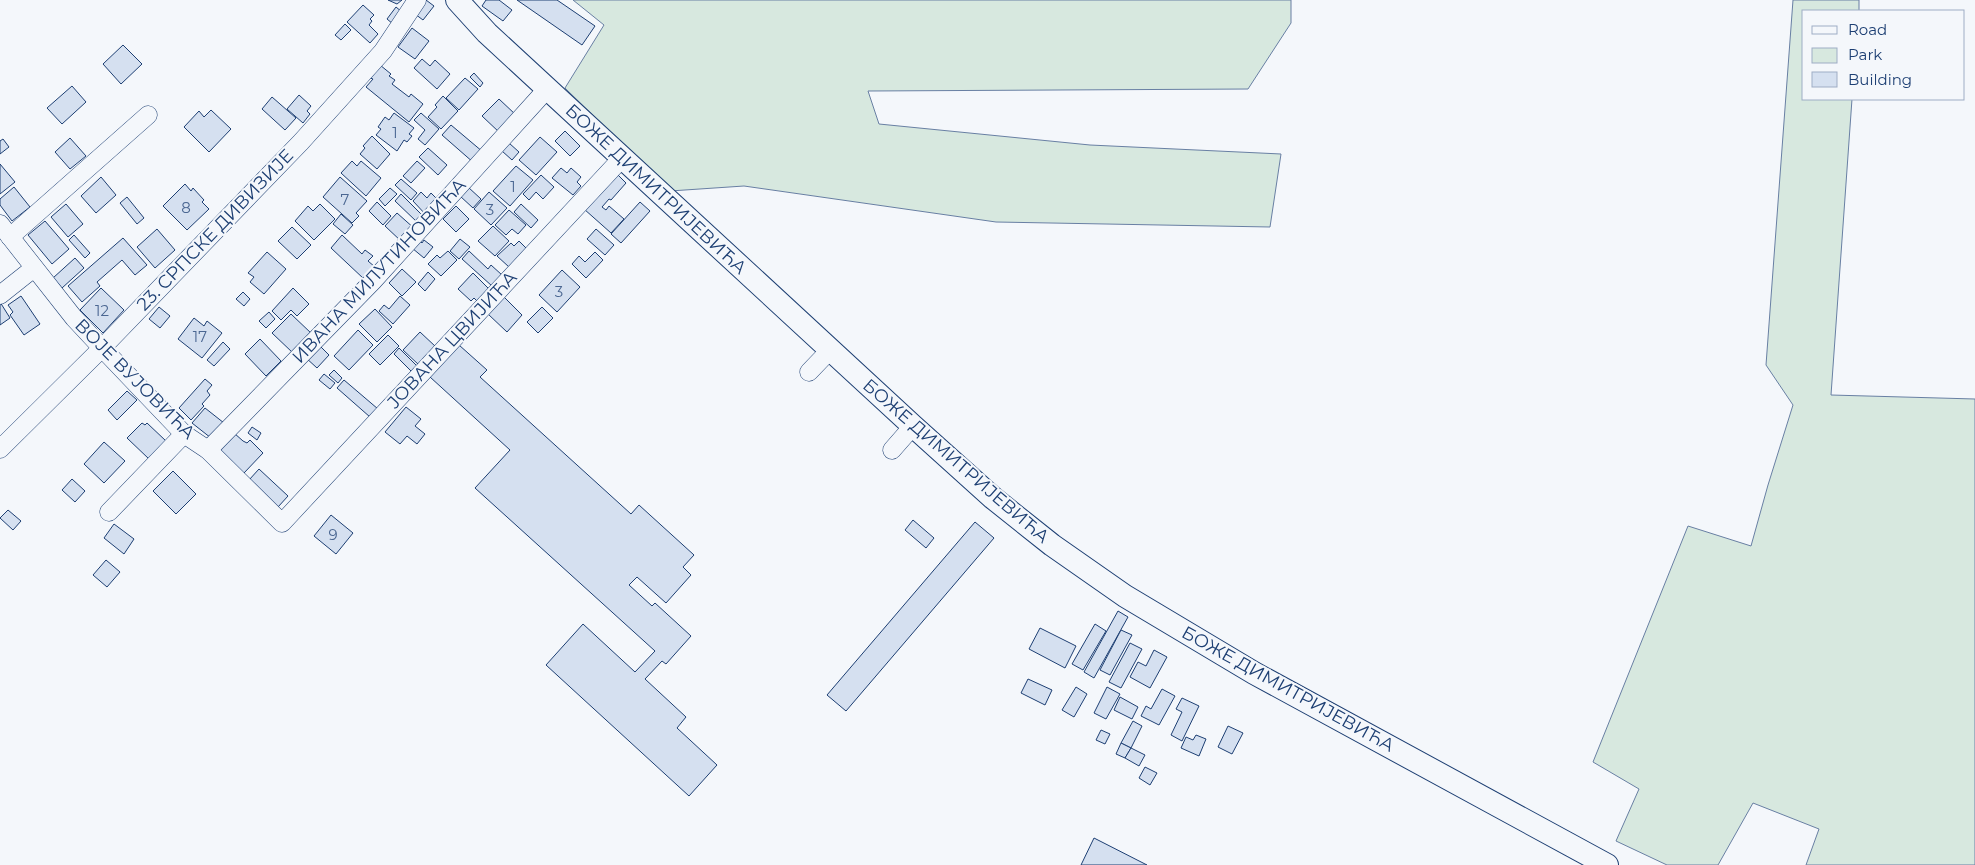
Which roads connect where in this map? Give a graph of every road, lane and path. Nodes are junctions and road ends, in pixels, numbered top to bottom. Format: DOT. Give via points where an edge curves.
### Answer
graph roads {
  1 [pos="417,0"];
  2 [pos="457,0"];
  3 [pos="547,88"];
  4 [pos="148,115"];
  5 [pos="622,158"];
  6 [pos="5,231"];
  7 [pos="34,268"];
  8 [pos="0,295"];
  9 [pos="102,348"];
  10 [pos="831,349"];
  11 [pos="809,372"];
  12 [pos="913,426"];
  13 [pos="184,434"];
  14 [pos="0,449"];
  15 [pos="208,450"];
  16 [pos="892,450"];
  17 [pos="109,512"];
  18 [pos="282,523"];
  19 [pos="1607,865"];
  1 -- 9 [label="street, 23. СРПСКЕ ДИВИЗИЈЕ" via="395,36 365,72"];
  2 -- 3 [label="main road, БОЖЕ ДИМИТРИЈЕВИЋА" via="487,33"];
  3 -- 5 [label="main road, БОЖЕ ДИМИТРИЈЕВИЋА"];
  3 -- 15 [label="street, ИВАНА МИЛУТИНОВИЋА" via="373,281"];
  4 -- 6 [label="street"];
  5 -- 10 [label="main road, БОЖЕ ДИМИТРИЈЕВИЋА"];
  5 -- 18 [label="street, ЈОВАНА ЦВИЈИЋА"];
  6 -- 7 [label="street, ВОЈЕ ВУЈОВИЋА"];
  7 -- 8 [label="street"];
  7 -- 9 [label="street, ВОЈЕ ВУЈОВИЋА"];
  9 -- 13 [label="street, ВОЈЕ ВУЈОВИЋА"];
  9 -- 14 [label="street, 23. СРПСКЕ ДИВИЗИЈЕ"];
  10 -- 11 [label="street"];
  10 -- 12 [label="main road, БОЖЕ ДИМИТРИЈЕВИЋА"];
  12 -- 16 [label="street"];
  12 -- 19 [label="main road, БОЖЕ ДИМИТРИЈЕВИЋА" via="1025,524 1125,596 1254,673"];
  13 -- 15 [label="street, ВОЈЕ ВУЈОВИЋА"];
  13 -- 17 [label="street"];
  15 -- 18 [label="street, ВОЈЕ ВУЈОВИЋА"];
}
